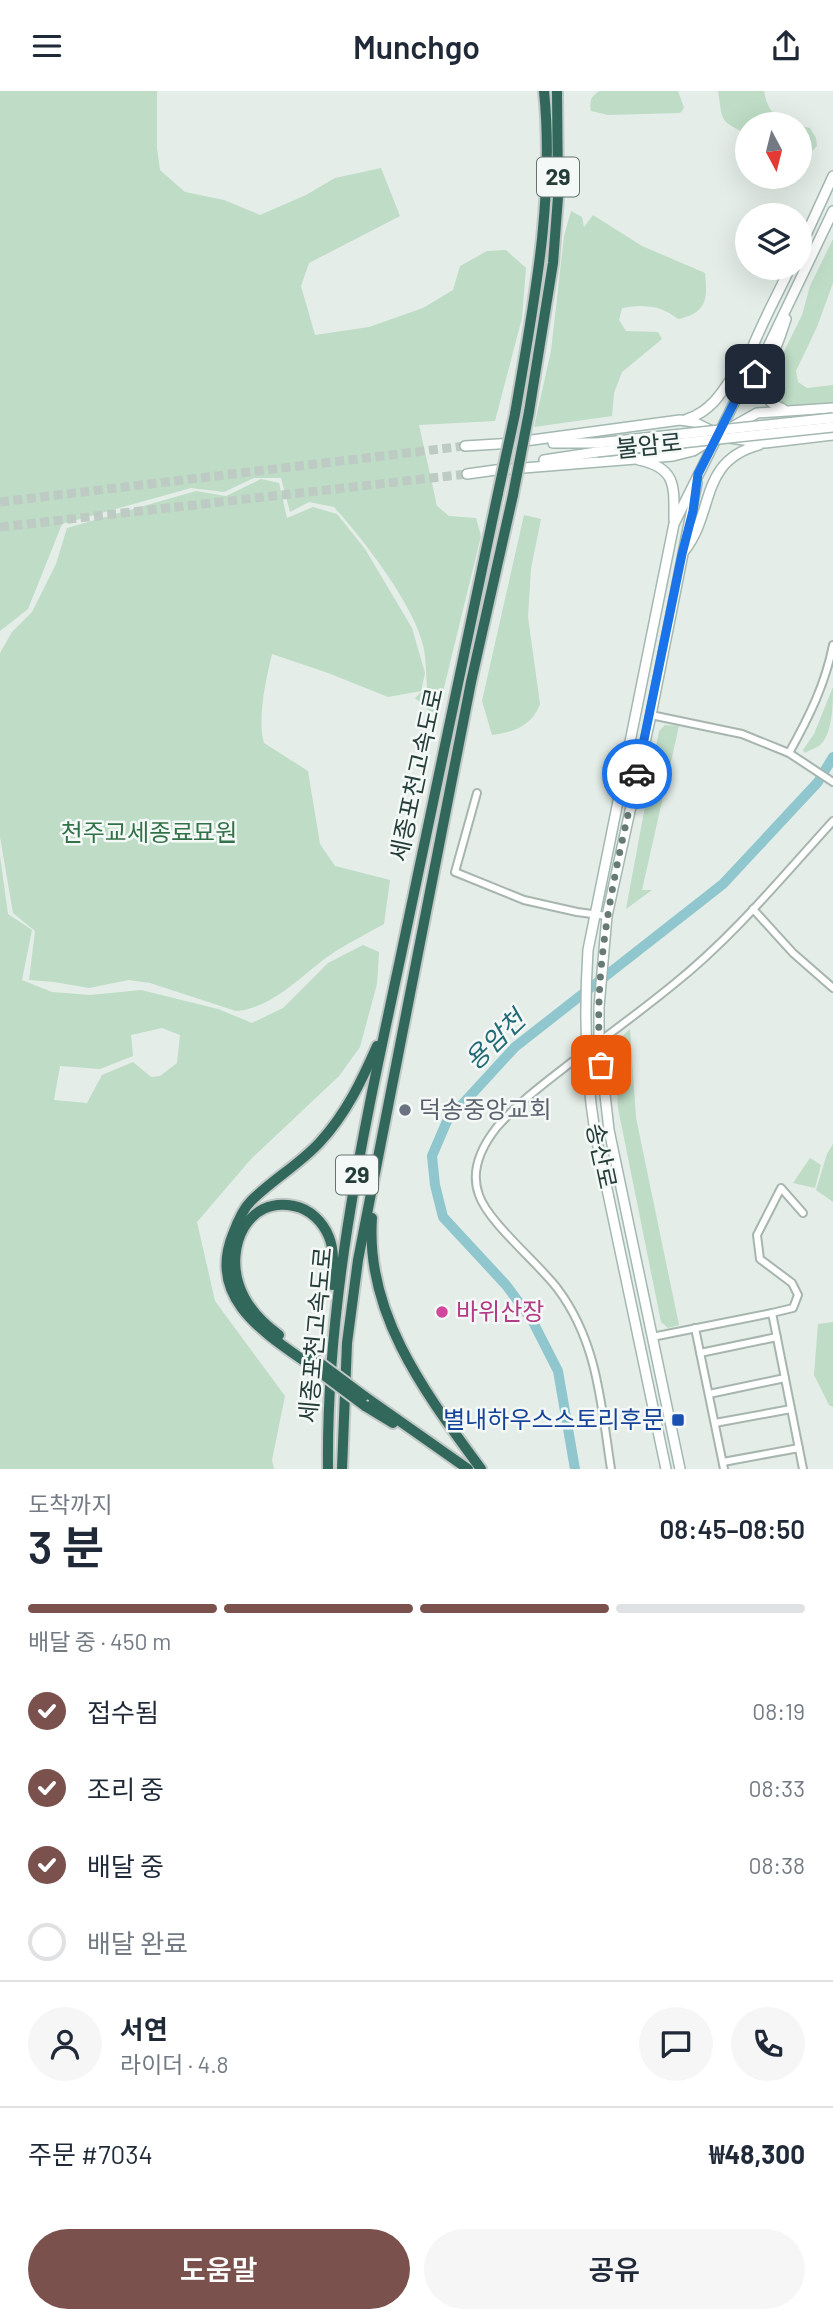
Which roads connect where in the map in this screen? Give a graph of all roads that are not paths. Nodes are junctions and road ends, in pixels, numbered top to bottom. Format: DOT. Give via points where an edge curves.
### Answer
graph roads {
  1 [pos="544,91"];
  2 [pos="557,91"];
  3 [pos="833,176"];
  4 [pos="833,211"];
  5 [pos="812,222"];
  6 [pos="547,262"];
  7 [pos="784,280"];
  8 [pos="797,285"];
  9 [pos="756,341"];
  10 [pos="737,397"];
  11 [pos="833,408"];
  12 [pos="785,410"];
  13 [pos="833,418"];
  14 [pos="680,421"];
  15 [pos="833,427"];
  16 [pos="718,435"];
  17 [pos="833,435"];
  18 [pos="510,443"];
  19 [pos="765,443"];
  20 [pos="465,446"];
  21 [pos="597,447"];
  22 [pos="630,458"];
  23 [pos="499,470"];
  24 [pos="467,474"];
  25 [pos="698,474"];
  26 [pos="674,524"];
  27 [pos="682,554"];
  28 [pos="833,645"];
  29 [pos="651,715"];
  30 [pos="789,753"];
  31 [pos="833,782"];
  32 [pos="477,793"];
  33 [pos="833,821"];
  34 [pos="753,909"];
  35 [pos="594,914"];
  36 [pos="607,916"];
  37 [pos="833,988"];
  38 [pos="386,1027"];
  39 [pos="599,1042"];
  40 [pos="586,1052"];
  41 [pos="376,1170"];
  42 [pos="803,1213"];
  43 [pos="772,1313"];
  44 [pos="334,1316"];
  45 [pos="695,1328"];
  46 [pos="652,1337"];
  47 [pos="777,1337"];
  48 [pos="700,1353"];
  49 [pos="313,1362"];
  50 [pos="785,1378"];
  51 [pos="709,1394"];
  52 [pos="365,1401"];
  53 [pos="791,1409"];
  54 [pos="715,1423"];
  55 [pos="799,1448"];
  56 [pos="724,1466"];
  57 [pos="328,1469"];
  58 [pos="342,1469"];
  59 [pos="458,1469"];
  60 [pos="468,1469"];
  61 [pos="481,1469"];
  62 [pos="611,1469"];
  63 [pos="666,1469"];
  64 [pos="680,1469"];
  65 [pos="803,1469"];
  1 -- 6 [label="highway, 세종포천고속도로 / 29"];
  2 -- 6 [label="highway, 세종포천고속도로 / 29" via="558,197"];
  3 -- 5 [label="street"];
  4 -- 8 [label="street, 송산로"];
  6 -- 38 [label="highway, 세종포천고속도로 / 29, bridge"];
  6 -- 41 [label="highway, 세종포천고속도로 / 29, bridge" via="529,412"];
  7 -- 9 [label="street, 송산로"];
  8 -- 10 [label="street, 송산로" via="755,374"];
  8 -- 12 [label="street" via="762,380 770,404"];
  9 -- 10 [label="street, 송산로"];
  9 -- 14 [label="street" via="714,404"];
  10 -- 16 [label="street, 송산로"];
  11 -- 12 [label="street"];
  12 -- 16 [label="street" via="757,413"];
  13 -- 21 [label="street, 불암로, bridge"];
  14 -- 16 [label="street" via="694,422"];
  14 -- 18 [label="street"];
  15 -- 21 [label="street, 불암로, bridge"];
  16 -- 19 [label="street"];
  16 -- 22 [label="street" via="693,451"];
  16 -- 25 [label="street, 송산로"];
  17 -- 19 [label="street"];
  18 -- 20 [label="street, 불암로"];
  18 -- 21 [label="street, 불암로"];
  19 -- 27 [label="street" via="736,454 720,468 694,539"];
  21 -- 23 [label="street, 불암로"];
  22 -- 23 [label="street"];
  22 -- 26 [label="street" via="658,466 671,478 676,493"];
  23 -- 24 [label="street, 불암로"];
  25 -- 26 [label="street, 송산로"];
  25 -- 27 [label="street, 송산로"];
  26 -- 35 [label="street, 송산로"];
  27 -- 29 [label="street, 송산로"];
  28 -- 30 [label="street" via="813,710"];
  29 -- 30 [label="street" via="742,734"];
  29 -- 36 [label="street, 송산로"];
  30 -- 31 [label="street"];
  32 -- 35 [label="street" via="456,872 524,900"];
  33 -- 34 [label="street"];
  34 -- 37 [label="street"];
  34 -- 39 [label="street" via="675,984"];
  35 -- 36 [label="street"];
  35 -- 40 [label="street, 송산로" via="584,1011"];
  36 -- 39 [label="street, 송산로"];
  38 -- 44 [label="highway, 세종포천고속도로 / 29"];
  38 -- 49 [label="highway" via="341,1118 319,1144 248,1203 227,1253 228,1276 238,1303 260,1330"];
  39 -- 40 [label="street"];
  39 -- 46 [label="street, 송산로" via="609,1130"];
  40 -- 62 [label="street" via="534,1090 497,1128 481,1150 475,1174 479,1196 491,1216 557,1289 575,1316 595,1365"];
  40 -- 63 [label="street, 송산로" via="595,1132"];
  41 -- 58 [label="highway, 세종포천고속도로 / 29" via="347,1343"];
  41 -- 61 [label="highway" via="373,1261 392,1332 430,1397"];
  42 -- 43 [label="street" via="781,1188 757,1235 760,1259 792,1283 798,1295 793,1308"];
  43 -- 45 [label="street"];
  43 -- 47 [label="street"];
  44 -- 49 [label="highway" via="331,1245 319,1221 290,1205 256,1213 244,1225 236,1244 239,1285 260,1319"];
  44 -- 57 [label="highway, 세종포천고속도로 / 29"];
  45 -- 46 [label="street"];
  45 -- 48 [label="street"];
  46 -- 64 [label="street, 송산로"];
  47 -- 48 [label="street"];
  47 -- 50 [label="street"];
  48 -- 51 [label="street"];
  49 -- 52 [label="highway, bridge"];
  50 -- 51 [label="street"];
  50 -- 53 [label="street"];
  51 -- 54 [label="street"];
  52 -- 59 [label="highway"];
  52 -- 60 [label="highway"];
  53 -- 54 [label="street"];
  53 -- 55 [label="street"];
  54 -- 56 [label="street"];
  55 -- 56 [label="street"];
  55 -- 65 [label="street"];
}
